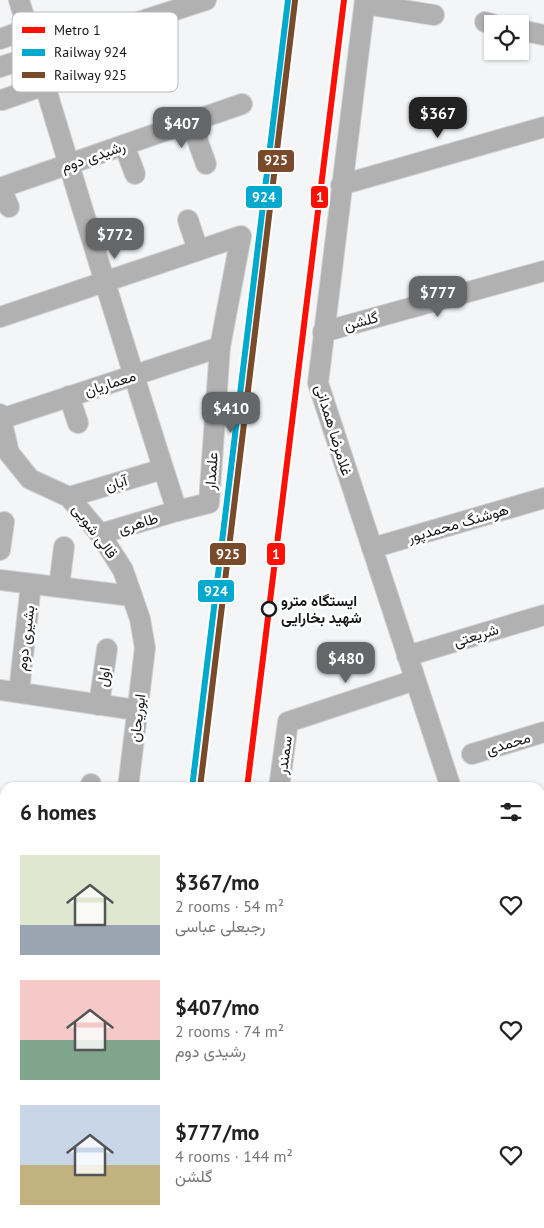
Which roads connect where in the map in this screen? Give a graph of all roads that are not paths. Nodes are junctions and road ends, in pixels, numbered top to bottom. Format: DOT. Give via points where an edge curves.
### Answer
graph roads {
  1 [pos="19,0"];
  2 [pos="206,0"];
  3 [pos="365,2"];
  4 [pos="23,12"];
  5 [pos="170,12"];
  6 [pos="434,15"];
  7 [pos="529,32"];
  8 [pos="12,35"];
  9 [pos="544,35"];
  10 [pos="0,39"];
  11 [pos="12,63"];
  12 [pos="0,67"];
  13 [pos="27,92"];
  14 [pos="47,92"];
  15 [pos="2,100"];
  16 [pos="242,104"];
  17 [pos="192,122"];
  18 [pos="544,127"];
  19 [pos="124,145"];
  20 [pos="69,164"];
  21 [pos="206,164"];
  22 [pos="135,174"];
  23 [pos="341,185"];
  24 [pos="1,188"];
  25 [pos="9,207"];
  26 [pos="188,220"];
  27 [pos="198,250"];
  28 [pos="544,271"];
  29 [pos="105,281"];
  30 [pos="0,317"];
  31 [pos="323,332"];
  32 [pos="220,347"];
  33 [pos="134,375"];
  34 [pos="69,396"];
  35 [pos="0,417"];
  36 [pos="78,423"];
  37 [pos="163,469"];
  38 [pos="68,497"];
  39 [pos="544,498"];
  40 [pos="176,511"];
  41 [pos="4,522"];
  42 [pos="100,534"];
  43 [pos="64,547"];
  44 [pos="372,548"];
  45 [pos="0,550"];
  46 [pos="0,580"];
  47 [pos="31,584"];
  48 [pos="59,587"];
  49 [pos="132,596"];
  50 [pos="544,615"];
  51 [pos="145,648"];
  52 [pos="108,649"];
  53 [pos="407,656"];
  54 [pos="415,680"];
  55 [pos="9,691"];
  56 [pos="99,705"];
  57 [pos="128,709"];
  58 [pos="544,732"];
  59 [pos="472,754"];
  60 [pos="129,782"];
  61 [pos="280,782"];
  62 [pos="449,782"];
  1 -- 4 [label="street"];
  2 -- 5 [label="street"];
  3 -- 6 [label="street"];
  3 -- 23 [label="street, غلامرضا همدانی"];
  7 -- 9 [label="street"];
  8 -- 10 [label="street"];
  11 -- 12 [label="street"];
  13 -- 15 [label="street"];
  14 -- 20 [label="street"];
  16 -- 17 [label="street, رشیدی دوم"];
  17 -- 19 [label="street, رشیدی دوم"];
  17 -- 21 [label="street"];
  18 -- 23 [label="street"];
  19 -- 20 [label="street, رشیدی دوم"];
  19 -- 22 [label="street"];
  20 -- 24 [label="street, رشیدی دوم"];
  20 -- 29 [label="street"];
  23 -- 31 [label="street, غلامرضا همدانی"];
  24 -- 25 [label="street"];
  26 -- 27 [label="street"];
  27 -- 29 [label="street"];
  27 -- 32 [label="street, علمدار" via="241,236"];
  28 -- 31 [label="street, گلشن"];
  29 -- 30 [label="street"];
  29 -- 33 [label="street"];
  31 -- 44 [label="street, غلامرضا همدانی" via="318,384"];
  32 -- 33 [label="street, معماریان"];
  32 -- 40 [label="street, علمدار" via="209,503"];
  33 -- 34 [label="street, معماریان"];
  33 -- 37 [label="street"];
  34 -- 35 [label="street, معماریان"];
  34 -- 36 [label="street"];
  35 -- 38 [label="street, قالی شویی" via="9,454 30,479"];
  37 -- 38 [label="street, آبان"];
  37 -- 40 [label="street"];
  38 -- 42 [label="street, قالی شویی"];
  39 -- 44 [label="street, هوشنگ محمدپور"];
  40 -- 42 [label="street, طاهری"];
  41 -- 45 [label="street"];
  42 -- 49 [label="street, قالی شویی" via="123,570"];
  43 -- 48 [label="street"];
  44 -- 53 [label="street, غلامرضا همدانی"];
  46 -- 47 [label="street"];
  47 -- 48 [label="street"];
  47 -- 55 [label="street, بشیری دوم"];
  48 -- 49 [label="street"];
  49 -- 51 [label="street, قالی شویی"];
  50 -- 53 [label="street, شریعتی"];
  51 -- 60 [label="street, ابوریحان"];
  52 -- 56 [label="street, اول"];
  53 -- 54 [label="street, غلامرضا همدانی"];
  54 -- 61 [label="street, سمندر" via="288,722"];
  54 -- 62 [label="street, غلامرضا همدانی"];
  55 -- 56 [label="street"];
  56 -- 57 [label="street"];
  58 -- 59 [label="street, محمدی"];
}
